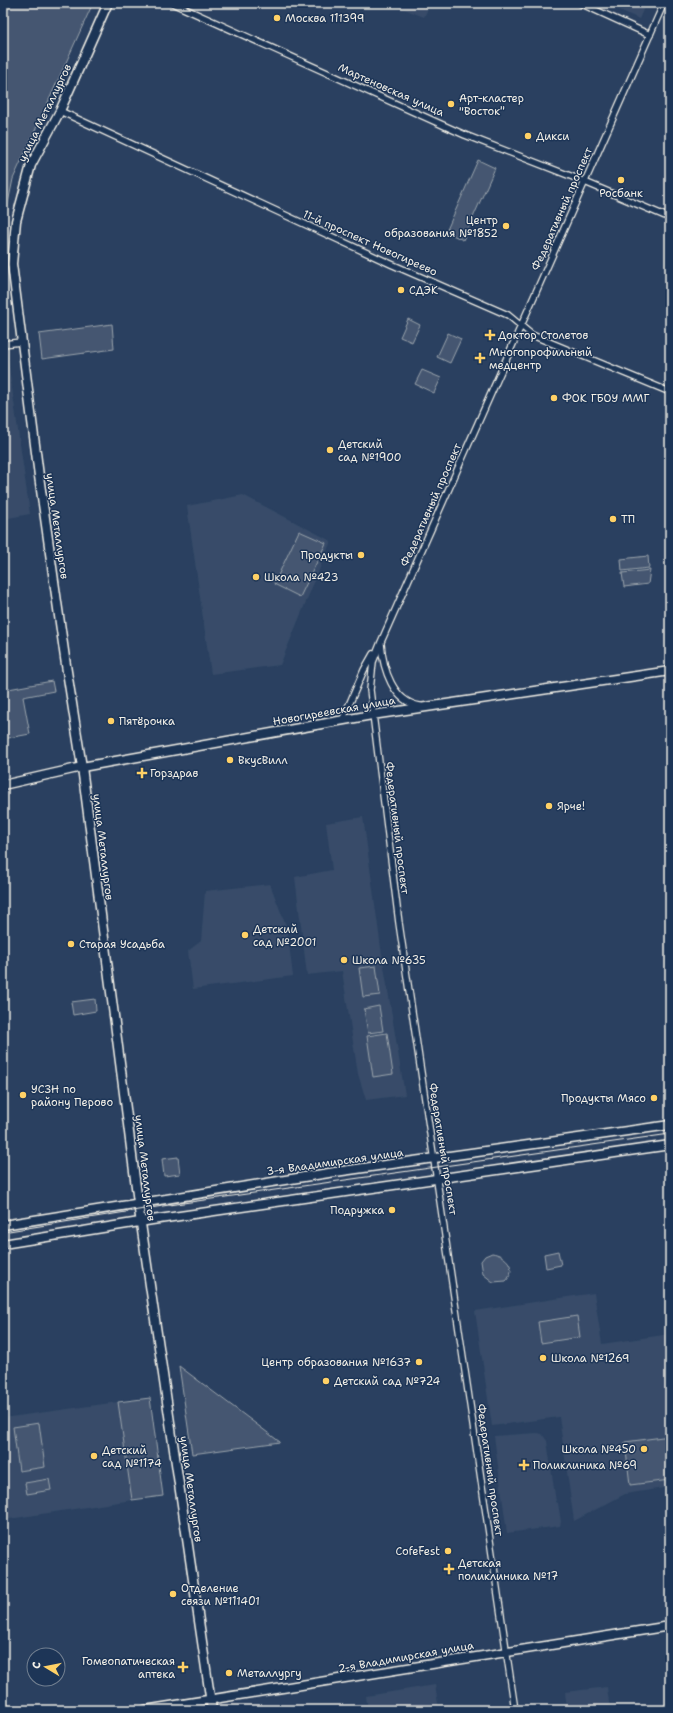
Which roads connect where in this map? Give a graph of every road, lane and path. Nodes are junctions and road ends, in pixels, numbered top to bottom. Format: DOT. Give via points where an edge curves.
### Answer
graph roads {
  1 [pos="108,3"];
  2 [pos="172,3"];
  3 [pos="580,3"];
  4 [pos="664,3"];
  5 [pos="650,35"];
  6 [pos="60,111"];
  7 [pos="585,183"];
  8 [pos="670,218"];
  9 [pos="521,326"];
  10 [pos="21,342"];
  11 [pos="3,344"];
  12 [pos="670,392"];
  13 [pos="380,642"];
  14 [pos="670,671"];
  15 [pos="428,707"];
  16 [pos="372,715"];
  17 [pos="342,721"];
  18 [pos="82,767"];
  19 [pos="3,785"];
  20 [pos="670,1125"];
  21 [pos="670,1145"];
  22 [pos="435,1158"];
  23 [pos="438,1180"];
  24 [pos="138,1204"];
  25 [pos="141,1222"];
  26 [pos="3,1226"];
  27 [pos="3,1244"];
  28 [pos="670,1626"];
  29 [pos="506,1651"];
  30 [pos="210,1701"];
  31 [pos="145,1710"];
  32 [pos="212,1710"];
  33 [pos="515,1710"];
  1 -- 6 [label="street, улица Металлургов"];
  2 -- 7 [label="street, Мартеновская улица" via="465,135"];
  3 -- 5 [label="street"];
  4 -- 5 [label="street, Федеративный проспект"];
  5 -- 7 [label="street, Федеративный проспект"];
  6 -- 9 [label="street, 11-й проспект Новогиреево" via="384,261 508,315"];
  6 -- 10 [label="street, улица Металлургов" via="32,165 16,221 12,264"];
  7 -- 8 [label="street, Мартеновская улица"];
  7 -- 9 [label="street, Федеративный проспект"];
  9 -- 12 [label="street, 11-й проспект Новогиреево" via="532,335"];
  9 -- 13 [label="street, Федеративный проспект"];
  10 -- 11 [label="street"];
  10 -- 18 [label="street, улица Металлургов"];
  13 -- 15 [label="street" via="388,679 396,690 405,701"];
  13 -- 16 [label="street, Федеративный проспект" via="370,690"];
  13 -- 17 [label="street" via="364,670"];
  14 -- 15 [label="street, Новогиреевская улица"];
  15 -- 16 [label="street, Новогиреевская улица"];
  16 -- 17 [label="street, Новогиреевская улица"];
  16 -- 22 [label="street, Федеративный проспект" via="399,923"];
  17 -- 18 [label="street, Новогиреевская улица"];
  18 -- 19 [label="street, Новогиреевская улица"];
  18 -- 24 [label="street, улица Металлургов"];
  20 -- 22 [label="street, 3-я Владимирская улица"];
  21 -- 23 [label="street"];
  22 -- 23 [label="street, Федеративный проспект"];
  22 -- 24 [label="street, 3-я Владимирская улица"];
  23 -- 25 [label="street"];
  23 -- 29 [label="street, Федеративный проспект"];
  24 -- 25 [label="street, улица Металлургов"];
  24 -- 26 [label="street, 3-я Владимирская улица"];
  25 -- 27 [label="street"];
  25 -- 30 [label="street, улица Металлургов"];
  28 -- 29 [label="street, 2-я Владимирская улица"];
  29 -- 30 [label="street, 2-я Владимирская улица"];
  29 -- 33 [label="street, Федеративный проспект"];
  30 -- 31 [label="street, 2-я Владимирская улица"];
  30 -- 32 [label="street, улица Металлургов"];
}
